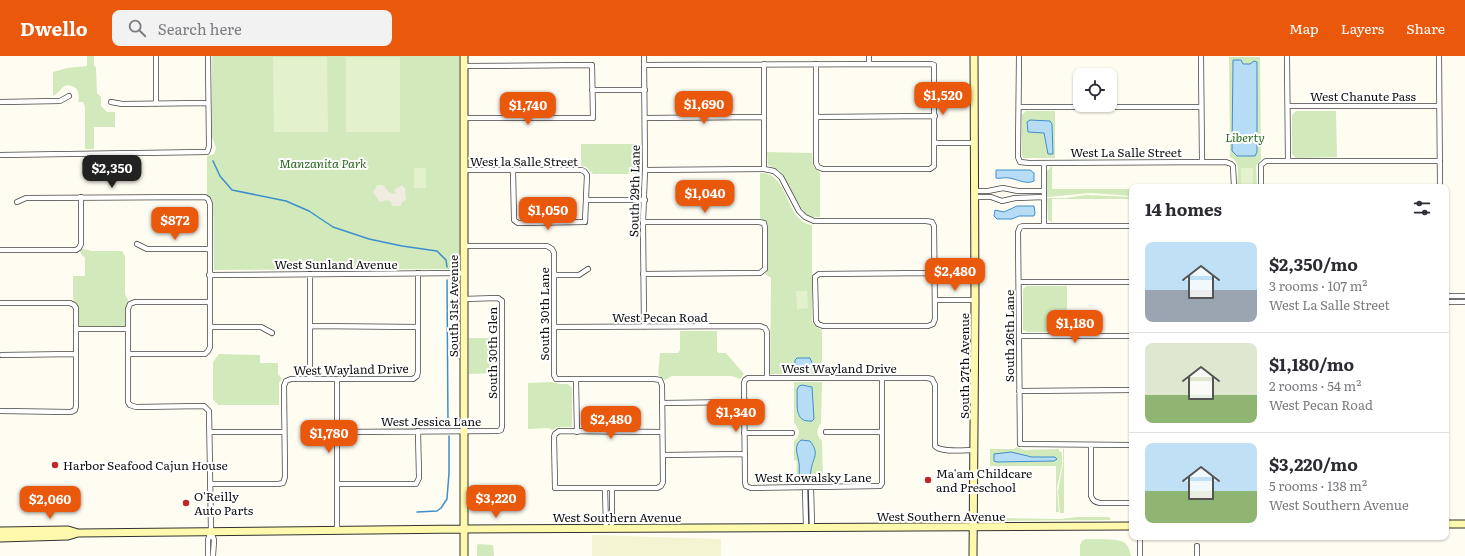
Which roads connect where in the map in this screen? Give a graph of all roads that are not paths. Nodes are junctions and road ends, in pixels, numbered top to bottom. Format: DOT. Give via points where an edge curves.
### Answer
graph roads {
  1 [pos="156,56"];
  2 [pos="208,56"];
  3 [pos="464,56"];
  4 [pos="644,56"];
  5 [pos="869,56"];
  6 [pos="974,56"];
  7 [pos="1019,56"];
  8 [pos="1201,56"];
  9 [pos="1287,56"];
  10 [pos="1439,56"];
  11 [pos="764,64"];
  12 [pos="816,64"];
  13 [pos="870,64"];
  14 [pos="644,65"];
  15 [pos="464,66"];
  16 [pos="592,90"];
  17 [pos="645,90"];
  18 [pos="69,96"];
  19 [pos="0,102"];
  20 [pos="111,102"];
  21 [pos="208,103"];
  22 [pos="156,104"];
  23 [pos="1288,106"];
  24 [pos="1439,106"];
  25 [pos="1019,107"];
  26 [pos="1201,107"];
  27 [pos="935,116"];
  28 [pos="764,117"];
  29 [pos="816,117"];
  30 [pos="464,118"];
  31 [pos="645,118"];
  32 [pos="935,143"];
  33 [pos="974,143"];
  34 [pos="0,155"];
  35 [pos="1288,161"];
  36 [pos="1440,161"];
  37 [pos="1202,162"];
  38 [pos="1044,163"];
  39 [pos="764,169"];
  40 [pos="464,170"];
  41 [pos="513,170"];
  42 [pos="645,170"];
  43 [pos="1234,184"];
  44 [pos="1261,184"];
  45 [pos="1440,184"];
  46 [pos="1044,191"];
  47 [pos="974,194"];
  48 [pos="81,197"];
  49 [pos="1044,197"];
  50 [pos="587,200"];
  51 [pos="645,200"];
  52 [pos="17,202"];
  53 [pos="643,222"];
  54 [pos="1044,226"];
  55 [pos="1129,226"];
  56 [pos="137,244"];
  57 [pos="464,246"];
  58 [pos="210,249"];
  59 [pos="0,250"];
  60 [pos="588,269"];
  61 [pos="418,273"];
  62 [pos="463,273"];
  63 [pos="935,273"];
  64 [pos="209,274"];
  65 [pos="310,274"];
  66 [pos="643,274"];
  67 [pos="554,275"];
  68 [pos="1019,282"];
  69 [pos="1129,282"];
  70 [pos="1449,296"];
  71 [pos="1465,296"];
  72 [pos="463,299"];
  73 [pos="935,300"];
  74 [pos="975,300"];
  75 [pos="209,302"];
  76 [pos="1449,302"];
  77 [pos="1465,302"];
  78 [pos="0,303"];
  79 [pos="310,326"];
  80 [pos="210,327"];
  81 [pos="418,327"];
  82 [pos="554,327"];
  83 [pos="644,327"];
  84 [pos="76,329"];
  85 [pos="128,329"];
  86 [pos="272,333"];
  87 [pos="1019,336"];
  88 [pos="1129,336"];
  89 [pos="76,354"];
  90 [pos="128,354"];
  91 [pos="2,355"];
  92 [pos="767,378"];
  93 [pos="882,378"];
  94 [pos="310,379"];
  95 [pos="337,379"];
  96 [pos="576,380"];
  97 [pos="1129,390"];
  98 [pos="1019,391"];
  99 [pos="744,402"];
  100 [pos="662,403"];
  101 [pos="0,412"];
  102 [pos="501,430"];
  103 [pos="418,431"];
  104 [pos="464,431"];
  105 [pos="210,432"];
  106 [pos="284,432"];
  107 [pos="337,432"];
  108 [pos="577,432"];
  109 [pos="662,432"];
  110 [pos="826,432"];
  111 [pos="882,432"];
  112 [pos="744,433"];
  113 [pos="792,433"];
  114 [pos="1091,445"];
  115 [pos="1129,445"];
  116 [pos="975,450"];
  117 [pos="745,454"];
  118 [pos="663,455"];
  119 [pos="211,484"];
  120 [pos="337,484"];
  121 [pos="805,487"];
  122 [pos="811,487"];
  123 [pos="605,488"];
  124 [pos="612,488"];
  125 [pos="1129,503"];
  126 [pos="1449,524"];
  127 [pos="1465,524"];
  128 [pos="1129,526"];
  129 [pos="974,527"];
  130 [pos="609,528"];
  131 [pos="809,528"];
  132 [pos="464,529"];
  133 [pos="337,530"];
  134 [pos="0,531"];
  135 [pos="211,531"];
  136 [pos="78,533"];
  137 [pos="0,538"];
  138 [pos="1140,540"];
  139 [pos="1197,546"];
  140 [pos="208,556"];
  141 [pos="213,556"];
  142 [pos="464,556"];
  143 [pos="973,556"];
  144 [pos="1140,556"];
  145 [pos="1197,556"];
  1 -- 22 [label="street"];
  2 -- 21 [label="street"];
  3 -- 15 [label="main road, South 31st Avenue"];
  4 -- 14 [label="street, South 29th Lane"];
  5 -- 13 [label="street"];
  6 -- 33 [label="main road, South 27th Avenue"];
  7 -- 25 [label="street"];
  8 -- 26 [label="street"];
  9 -- 23 [label="street"];
  10 -- 24 [label="street"];
  11 -- 12 [label="street"];
  11 -- 14 [label="street"];
  11 -- 28 [label="street"];
  12 -- 13 [label="street"];
  12 -- 29 [label="street"];
  13 -- 27 [label="street" via="934,65"];
  14 -- 17 [label="street, South 29th Lane"];
  15 -- 16 [label="street" via="592,65"];
  15 -- 30 [label="main road, South 31st Avenue"];
  16 -- 17 [label="street"];
  16 -- 30 [label="street" via="593,118"];
  17 -- 31 [label="street, South 29th Lane"];
  18 -- 19 [label="street" via="60,101"];
  20 -- 22 [label="street"];
  21 -- 22 [label="street"];
  21 -- 34 [label="street" via="208,150 204,152"];
  23 -- 24 [label="street, West Chanute Pass"];
  23 -- 35 [label="street"];
  24 -- 36 [label="street"];
  25 -- 26 [label="street"];
  25 -- 38 [label="street, West La Salle Street" via="1020,162"];
  26 -- 37 [label="street"];
  27 -- 29 [label="street"];
  27 -- 32 [label="street"];
  28 -- 31 [label="street"];
  28 -- 39 [label="street"];
  29 -- 32 [label="street" via="816,163 823,169 930,169 934,166"];
  30 -- 40 [label="main road, South 31st Avenue"];
  31 -- 42 [label="street, South 29th Lane"];
  32 -- 33 [label="street"];
  33 -- 47 [label="main road, South 27th Avenue"];
  35 -- 36 [label="street"];
  35 -- 44 [label="street" via="1264,162 1261,167"];
  36 -- 45 [label="street"];
  37 -- 38 [label="street, West La Salle Street"];
  37 -- 43 [label="street, West La Salle Street" via="1231,164"];
  38 -- 46 [label="street"];
  39 -- 42 [label="street"];
  39 -- 63 [label="street" via="774,171 781,177 799,211 805,218 814,221 932,222"];
  40 -- 41 [label="street, West la Salle Street"];
  40 -- 57 [label="main road, South 31st Avenue"];
  41 -- 50 [label="street, West la Salle Street" via="584,171 587,174"];
  41 -- 50 [label="street" via="514,220 518,223 586,222"];
  42 -- 51 [label="street, South 29th Lane"];
  46 -- 47 [label="street" via="1003,188"];
  46 -- 49 [label="street"];
  47 -- 49 [label="street" via="1002,201"];
  47 -- 74 [label="main road, South 27th Avenue"];
  48 -- 52 [label="street" via="26,198"];
  48 -- 58 [label="street" via="205,197 210,204"];
  48 -- 59 [label="street" via="81,244 76,250"];
  49 -- 54 [label="street"];
  50 -- 51 [label="street"];
  51 -- 53 [label="street, South 29th Lane"];
  53 -- 66 [label="street, South 29th Lane"];
  53 -- 66 [label="street" via="759,222 764,223 765,228 765,269 760,273"];
  54 -- 55 [label="street"];
  54 -- 68 [label="street, South 26th Lane" via="1020,227"];
  56 -- 58 [label="street" via="148,249"];
  57 -- 62 [label="main road, South 31st Avenue"];
  57 -- 67 [label="street, South 30th Lane" via="547,246 554,253"];
  58 -- 64 [label="street"];
  60 -- 67 [label="street" via="579,274"];
  61 -- 62 [label="street, West Sunland Avenue"];
  61 -- 65 [label="street, West Sunland Avenue"];
  61 -- 81 [label="street"];
  62 -- 72 [label="main road, South 31st Avenue"];
  63 -- 73 [label="street"];
  63 -- 73 [label="street" via="819,274 815,277 816,321 823,326 928,326 933,324 935,319"];
  64 -- 65 [label="street, West Sunland Avenue"];
  64 -- 75 [label="street"];
  65 -- 79 [label="street"];
  66 -- 83 [label="street, South 29th Lane"];
  67 -- 82 [label="street, South 30th Lane"];
  68 -- 69 [label="street"];
  68 -- 87 [label="street, South 26th Lane"];
  70 -- 71 [label="street"];
  72 -- 102 [label="street, South 30th Glen" via="501,299"];
  72 -- 104 [label="main road, South 31st Avenue"];
  73 -- 74 [label="street"];
  74 -- 116 [label="main road, South 27th Avenue"];
  75 -- 80 [label="street"];
  75 -- 85 [label="street" via="135,302 130,304 128,309"];
  76 -- 77 [label="street"];
  78 -- 84 [label="street" via="70,303 76,308"];
  79 -- 81 [label="street"];
  79 -- 94 [label="street"];
  80 -- 86 [label="street" via="261,327"];
  80 -- 90 [label="street" via="208,351 205,354"];
  81 -- 95 [label="street, West Wayland Drive" via="418,371 413,379"];
  82 -- 83 [label="street, West Pecan Road"];
  82 -- 96 [label="street, South 30th Lane" via="554,375 556,379"];
  83 -- 92 [label="street, West Pecan Road" via="765,328"];
  84 -- 85 [label="street"];
  84 -- 89 [label="street"];
  85 -- 90 [label="street"];
  87 -- 88 [label="street"];
  87 -- 98 [label="street, South 26th Lane"];
  89 -- 91 [label="street"];
  89 -- 101 [label="street" via="75,410"];
  90 -- 105 [label="street" via="130,405 204,406 210,413"];
  92 -- 93 [label="street, West Wayland Drive"];
  92 -- 99 [label="street, West Wayland Drive" via="745,380"];
  93 -- 111 [label="street"];
  93 -- 116 [label="street, West Wayland Drive" via="932,379 935,385 934,443 937,448"];
  94 -- 95 [label="street, West Wayland Drive"];
  94 -- 106 [label="street, West Wayland Drive" via="286,381"];
  95 -- 107 [label="street"];
  96 -- 100 [label="street" via="660,380"];
  96 -- 108 [label="street"];
  97 -- 98 [label="street"];
  98 -- 114 [label="street, South 26th Lane" via="1020,444"];
  99 -- 100 [label="street"];
  99 -- 112 [label="street"];
  100 -- 109 [label="street"];
  102 -- 104 [label="street, West Jessica Lane"];
  103 -- 104 [label="street, West Jessica Lane"];
  103 -- 107 [label="street, West Jessica Lane"];
  103 -- 120 [label="street" via="418,482"];
  104 -- 132 [label="main road, South 31st Avenue"];
  105 -- 106 [label="street"];
  105 -- 119 [label="street"];
  106 -- 119 [label="street" via="283,483"];
  107 -- 120 [label="street"];
  108 -- 109 [label="street"];
  108 -- 123 [label="street" via="559,431 555,434 555,488"];
  109 -- 118 [label="street"];
  110 -- 111 [label="street"];
  111 -- 122 [label="street, West Kowalsky Lane" via="880,486"];
  112 -- 113 [label="street"];
  112 -- 117 [label="street"];
  114 -- 115 [label="street"];
  114 -- 125 [label="street" via="1092,496 1095,502"];
  116 -- 129 [label="main road, South 27th Avenue"];
  117 -- 118 [label="street"];
  117 -- 121 [label="street, West Kowalsky Lane" via="746,486"];
  118 -- 124 [label="street" via="661,486"];
  119 -- 135 [label="street"];
  120 -- 133 [label="street"];
  121 -- 122 [label="street, West Kowalsky Lane"];
  121 -- 131 [label="street"];
  122 -- 131 [label="street"];
  123 -- 124 [label="street"];
  123 -- 130 [label="street"];
  124 -- 130 [label="street"];
  126 -- 127 [label="main road"];
  128 -- 129 [label="main road, West Southern Avenue"];
  129 -- 131 [label="main road, West Southern Avenue"];
  129 -- 143 [label="main road, South 27th Avenue"];
  130 -- 131 [label="main road, West Southern Avenue"];
  130 -- 132 [label="main road, West Southern Avenue"];
  132 -- 133 [label="main road, West Southern Avenue"];
  132 -- 142 [label="main road, South 31st Avenue"];
  133 -- 135 [label="main road, West Southern Avenue"];
  134 -- 136 [label="main road, West Southern Avenue" via="68,530"];
  135 -- 136 [label="main road, West Southern Avenue"];
  135 -- 140 [label="street"];
  135 -- 141 [label="street" via="214,540"];
  136 -- 137 [label="main road, West Southern Avenue" via="68,536"];
  138 -- 144 [label="street"];
  139 -- 145 [label="street"];
}
